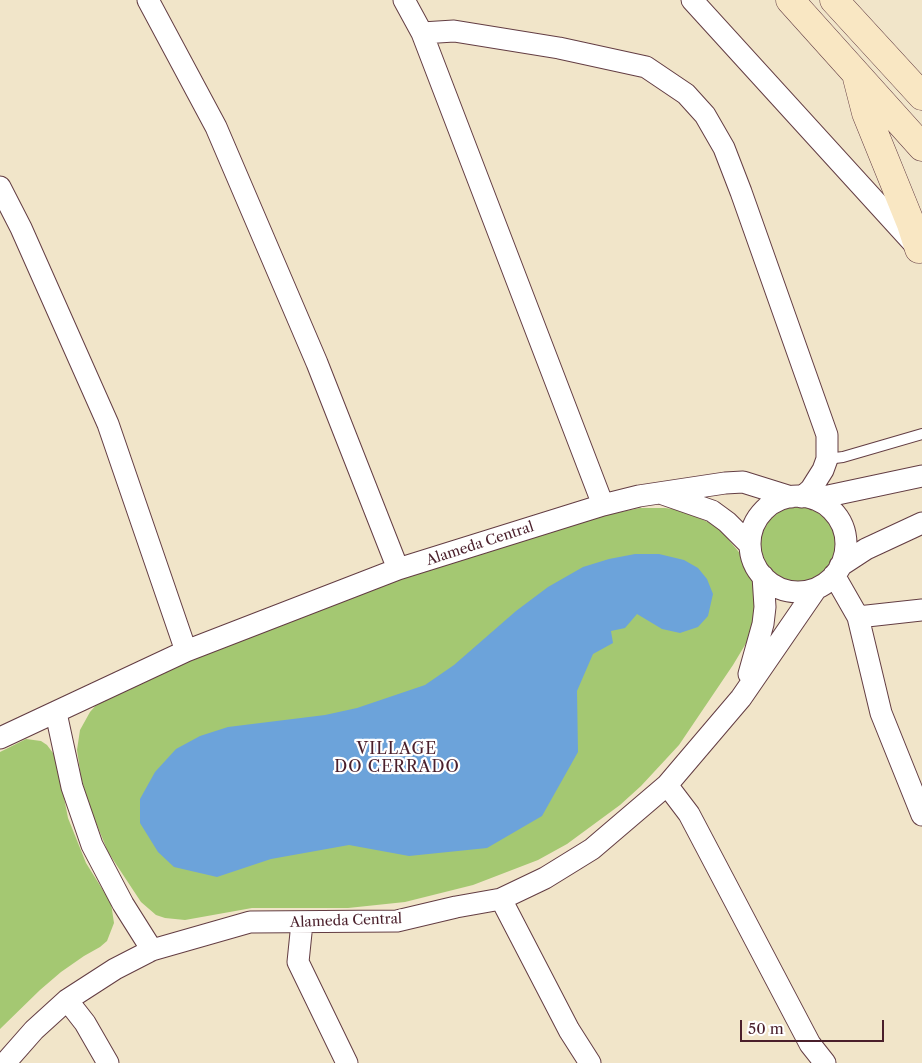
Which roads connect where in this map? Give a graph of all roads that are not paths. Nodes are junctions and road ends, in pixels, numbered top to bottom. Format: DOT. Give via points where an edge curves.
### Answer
graph roads {
  1 [pos="148,0"];
  2 [pos="404,0"];
  3 [pos="692,0"];
  4 [pos="790,0"];
  5 [pos="834,0"];
  6 [pos="422,33"];
  7 [pos="856,74"];
  8 [pos="922,96"];
  9 [pos="922,148"];
  10 [pos="0,187"];
  11 [pos="920,251"];
  12 [pos="922,434"];
  13 [pos="826,459"];
  14 [pos="922,476"];
  15 [pos="661,493"];
  16 [pos="802,497"];
  17 [pos="603,504"];
  18 [pos="922,523"];
  19 [pos="750,545"];
  20 [pos="398,569"];
  21 [pos="837,570"];
  22 [pos="763,576"];
  23 [pos="816,589"];
  24 [pos="922,610"];
  25 [pos="858,617"];
  26 [pos="186,651"];
  27 [pos="741,698"];
  28 [pos="56,713"];
  29 [pos="0,738"];
  30 [pos="667,786"];
  31 [pos="922,815"];
  32 [pos="501,899"];
  33 [pos="302,923"];
  34 [pos="152,950"];
  35 [pos="67,1000"];
  36 [pos="5,1063"];
  37 [pos="108,1063"];
  38 [pos="347,1063"];
  39 [pos="590,1063"];
  40 [pos="825,1063"];
  1 -- 20 [label="street" via="216,127 317,363"];
  2 -- 6 [label="street"];
  3 -- 11 [label="street"];
  4 -- 7 [label="main road"];
  5 -- 8 [label="main road"];
  6 -- 13 [label="street" via="454,31 559,48 646,67 686,94 705,115 724,148 824,424"];
  6 -- 17 [label="street"];
  7 -- 9 [label="main road"];
  7 -- 11 [label="main road" via="866,113"];
  10 -- 26 [label="street" via="22,228 108,424"];
  12 -- 13 [label="lane"];
  13 -- 16 [label="street" via="818,480"];
  14 -- 16 [label="street"];
  15 -- 16 [label="street, Alameda Central" via="743,482"];
  15 -- 17 [label="street, Alameda Central"];
  15 -- 19 [label="street" via="712,511"];
  16 -- 19 [label="street" via="780,500 762,513 751,534"];
  16 -- 21 [label="street" via="824,504 840,521 846,543"];
  17 -- 20 [label="street, Alameda Central"];
  18 -- 21 [label="street" via="866,549"];
  19 -- 22 [label="street"];
  20 -- 26 [label="street, Alameda Central"];
  21 -- 23 [label="street"];
  21 -- 25 [label="street"];
  22 -- 23 [label="street" via="793,592"];
  22 -- 27 [label="street, Alameda Central" via="763,624"];
  23 -- 27 [label="street, Alameda Central"];
  24 -- 25 [label="street"];
  25 -- 31 [label="street" via="881,713"];
  26 -- 28 [label="street, Alameda Central"];
  27 -- 30 [label="street, Alameda Central"];
  28 -- 29 [label="street, Alameda Central"];
  28 -- 34 [label="street" via="72,786 92,845"];
  30 -- 32 [label="street, Alameda Central" via="592,849 545,878"];
  30 -- 40 [label="street" via="689,814 810,1044"];
  32 -- 33 [label="street, Alameda Central" via="397,921"];
  32 -- 39 [label="street" via="569,1030"];
  33 -- 34 [label="street, Alameda Central" via="250,922"];
  33 -- 38 [label="street" via="298,962"];
  34 -- 35 [label="street, Alameda Central"];
  35 -- 36 [label="street, Alameda Central"];
  35 -- 37 [label="street" via="85,1023"];
}
